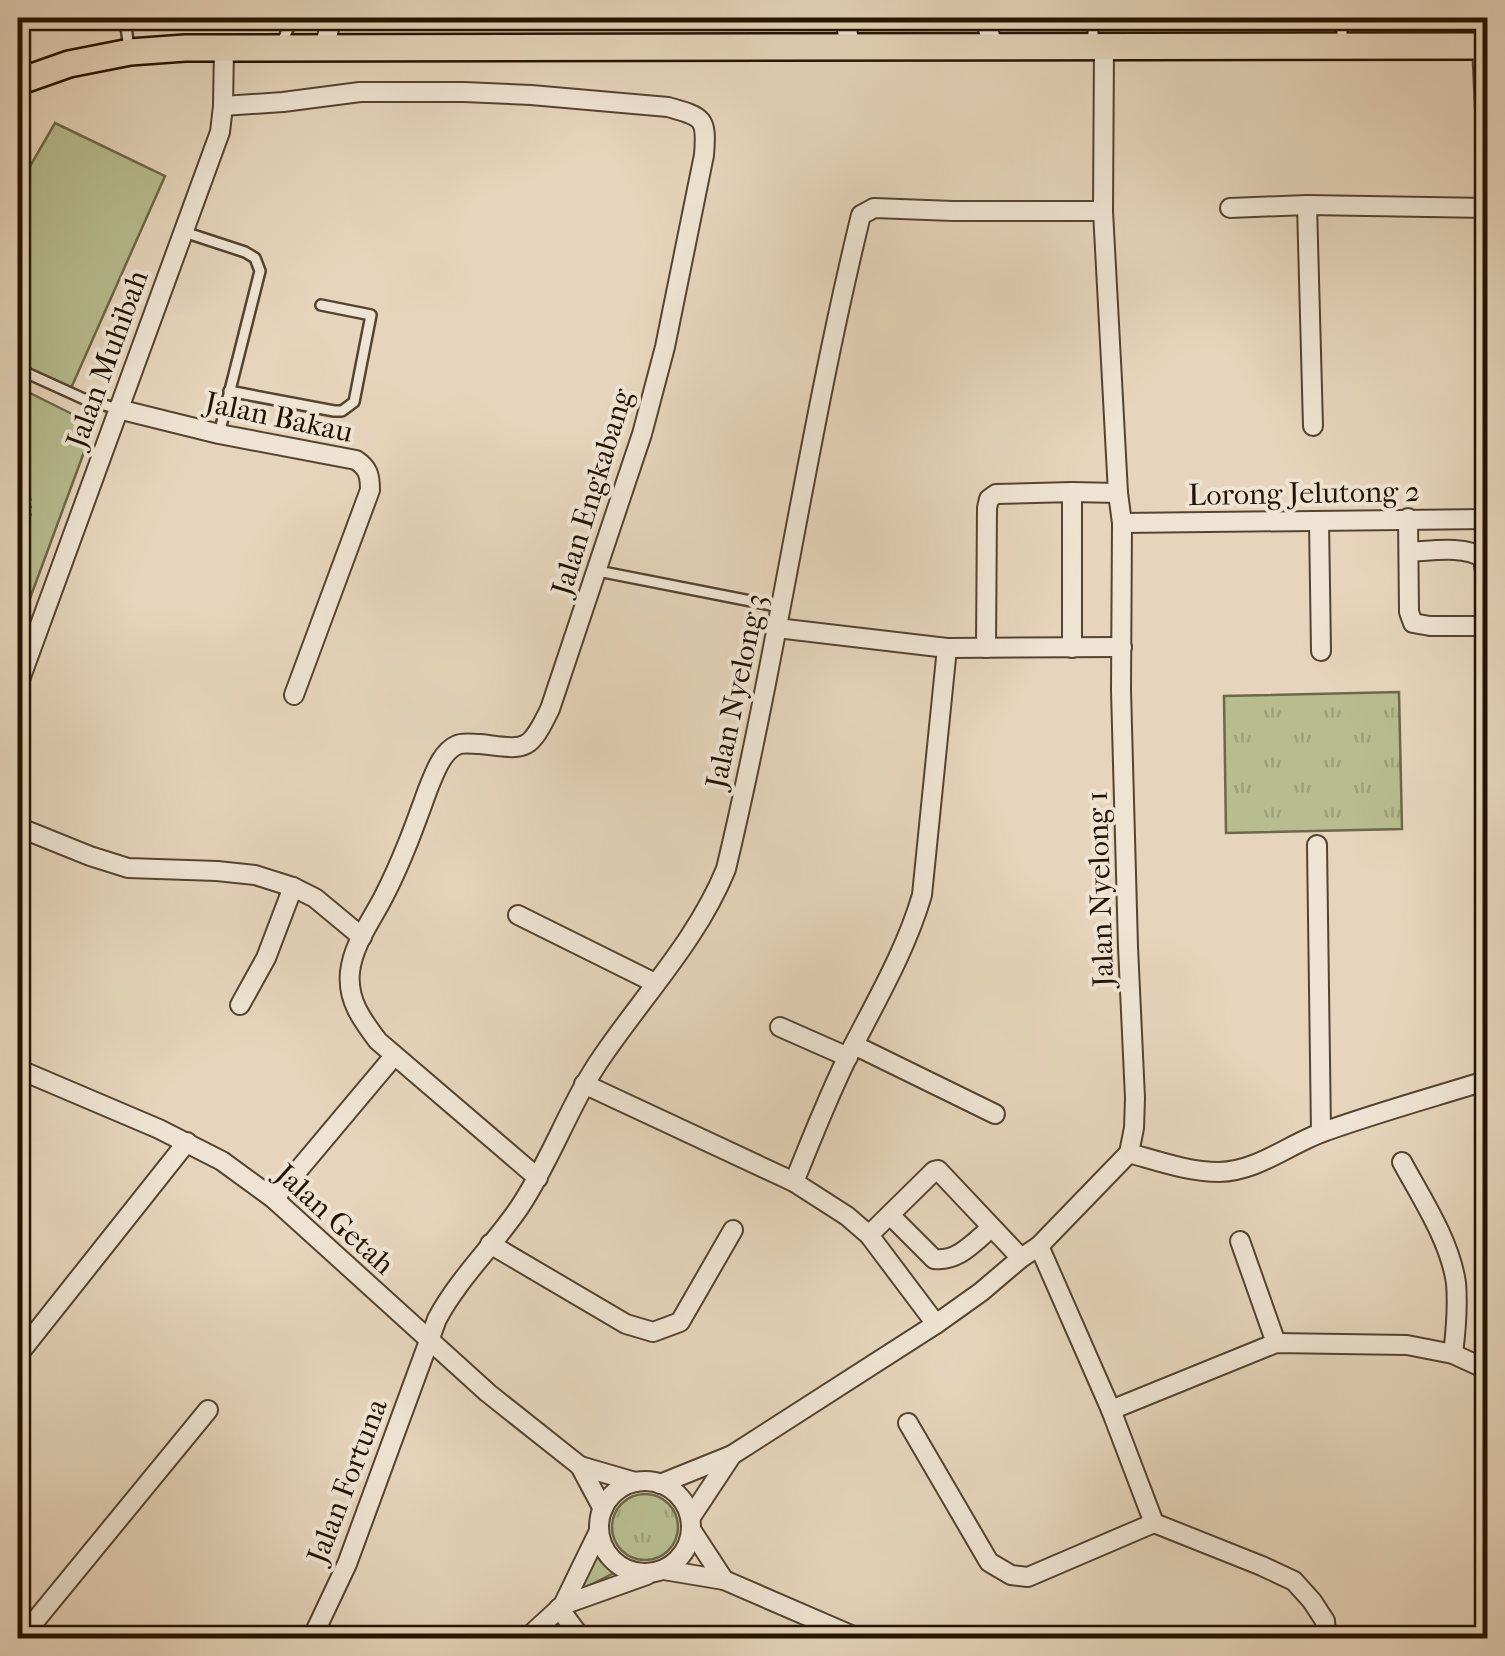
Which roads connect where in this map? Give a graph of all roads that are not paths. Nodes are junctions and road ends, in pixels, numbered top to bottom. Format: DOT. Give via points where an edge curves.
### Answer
graph roads {
  1 [pos="125,18"];
  2 [pos="292,18"];
  3 [pos="332,18"];
  4 [pos="844,18"];
  5 [pos="985,18"];
  6 [pos="1093,18"];
  7 [pos="1342,18"];
  8 [pos="1098,46"];
  9 [pos="1342,46"];
  10 [pos="1485,46"];
  11 [pos="851,47"];
  12 [pos="993,47"];
  13 [pos="224,48"];
  14 [pos="279,48"];
  15 [pos="324,48"];
  16 [pos="130,52"];
  17 [pos="18,82"];
  18 [pos="223,106"];
  19 [pos="1488,176"];
  20 [pos="1307,206"];
  21 [pos="1230,208"];
  22 [pos="1488,208"];
  23 [pos="1103,210"];
  24 [pos="183,232"];
  25 [pos="321,305"];
  26 [pos="18,368"];
  27 [pos="229,391"];
  28 [pos="118,409"];
  29 [pos="1313,426"];
  30 [pos="219,434"];
  31 [pos="1072,492"];
  32 [pos="1118,493"];
  33 [pos="1408,518"];
  34 [pos="1488,520"];
  35 [pos="1319,521"];
  36 [pos="1122,523"];
  37 [pos="1409,552"];
  38 [pos="598,571"];
  39 [pos="1488,593"];
  40 [pos="782,607"];
  41 [pos="1488,626"];
  42 [pos="777,628"];
  43 [pos="1122,647"];
  44 [pos="947,648"];
  45 [pos="986,648"];
  46 [pos="1072,648"];
  47 [pos="1321,651"];
  48 [pos="18,685"];
  49 [pos="294,695"];
  50 [pos="18,826"];
  51 [pos="1317,845"];
  52 [pos="293,887"];
  53 [pos="518,915"];
  54 [pos="362,937"];
  55 [pos="655,983"];
  56 [pos="240,1005"];
  57 [pos="780,1027"];
  58 [pos="851,1051"];
  59 [pos="394,1056"];
  60 [pos="18,1069"];
  61 [pos="1488,1080"];
  62 [pos="584,1084"];
  63 [pos="994,1114"];
  64 [pos="1322,1132"];
  65 [pos="187,1142"];
  66 [pos="1129,1154"];
  67 [pos="1402,1162"];
  68 [pos="538,1178"];
  69 [pos="794,1182"];
  70 [pos="274,1199"];
  71 [pos="890,1214"];
  72 [pos="991,1228"];
  73 [pos="733,1230"];
  74 [pos="869,1234"];
  75 [pos="1240,1242"];
  76 [pos="490,1244"];
  77 [pos="1039,1246"];
  78 [pos="1021,1258"];
  79 [pos="936,1324"];
  80 [pos="430,1341"];
  81 [pos="1276,1343"];
  82 [pos="1454,1354"];
  83 [pos="18,1355"];
  84 [pos="1488,1370"];
  85 [pos="208,1410"];
  86 [pos="1111,1410"];
  87 [pos="908,1424"];
  88 [pos="732,1455"];
  89 [pos="580,1466"];
  90 [pos="635,1482"];
  91 [pos="660,1484"];
  92 [pos="603,1509"];
  93 [pos="1154,1523"];
  94 [pos="691,1524"];
  95 [pos="599,1531"];
  96 [pos="659,1571"];
  97 [pos="724,1580"];
  98 [pos="561,1607"];
  99 [pos="20,1638"];
  100 [pos="312,1638"];
  101 [pos="527,1638"];
  102 [pos="581,1638"];
  103 [pos="858,1638"];
  104 [pos="1326,1638"];
  1 -- 16 [label="lane"];
  2 -- 14 [label="lane"];
  3 -- 15 [label="street"];
  4 -- 11 [label="street"];
  5 -- 12 [label="street"];
  6 -- 8 [label="lane"];
  7 -- 9 [label="lane"];
  8 -- 9 [label="main road"];
  8 -- 12 [label="main road"];
  8 -- 23 [label="street, Jalan Nyelong 1"];
  9 -- 10 [label="main road"];
  10 -- 19 [label="street"];
  11 -- 12 [label="main road"];
  11 -- 15 [label="main road"];
  13 -- 14 [label="main road"];
  13 -- 16 [label="main road"];
  13 -- 18 [label="street, Jalan Muhibah"];
  14 -- 15 [label="main road"];
  16 -- 17 [label="main road"];
  18 -- 24 [label="street, Jalan Muhibah" via="220,132"];
  18 -- 38 [label="street, Jalan Engkabang" via="360,92 464,92 668,107 700,119 704,155 665,347"];
  20 -- 21 [label="street"];
  20 -- 22 [label="street"];
  20 -- 29 [label="street"];
  23 -- 32 [label="street, Jalan Nyelong 1"];
  23 -- 40 [label="street, Jalan Nyelong 3" via="874,208 862,214"];
  24 -- 27 [label="lane" via="245,252 260,271"];
  24 -- 28 [label="street, Jalan Muhibah"];
  25 -- 27 [label="lane" via="371,315 354,402 334,411"];
  26 -- 28 [label="lane"];
  27 -- 30 [label="lane"];
  28 -- 30 [label="street, Jalan Bakau"];
  28 -- 48 [label="street, Jalan Muhibah"];
  30 -- 49 [label="street, Jalan Bakau" via="356,460 370,476"];
  31 -- 32 [label="street"];
  31 -- 45 [label="street" via="989,499"];
  31 -- 46 [label="street"];
  32 -- 36 [label="street, Jalan Nyelong 1"];
  33 -- 34 [label="street, Lorong Jelutong 2"];
  33 -- 35 [label="street, Lorong Jelutong 2"];
  33 -- 37 [label="street"];
  35 -- 36 [label="street, Lorong Jelutong 2"];
  35 -- 47 [label="street"];
  36 -- 43 [label="street, Jalan Nyelong 1"];
  37 -- 39 [label="street" via="1477,553"];
  37 -- 41 [label="street" via="1413,624"];
  38 -- 40 [label="lane"];
  38 -- 54 [label="street, Jalan Engkabang" via="537,735 508,749 456,745 443,757"];
  40 -- 42 [label="street, Jalan Nyelong 3"];
  42 -- 44 [label="street"];
  42 -- 55 [label="street, Jalan Nyelong 3" via="726,869 696,928"];
  43 -- 46 [label="street"];
  43 -- 66 [label="street, Jalan Nyelong 1" via="1136,1098"];
  44 -- 45 [label="street"];
  44 -- 58 [label="street" via="922,895"];
  45 -- 46 [label="street"];
  50 -- 52 [label="street" via="128,868 255,875"];
  51 -- 64 [label="street"];
  52 -- 54 [label="street"];
  52 -- 56 [label="street"];
  53 -- 55 [label="street"];
  54 -- 59 [label="street, Jalan Engkabang" via="350,969 353,1002"];
  55 -- 62 [label="street, Jalan Nyelong 3"];
  57 -- 58 [label="street"];
  58 -- 63 [label="street"];
  58 -- 69 [label="street"];
  59 -- 68 [label="street, Jalan Engkabang"];
  59 -- 70 [label="street"];
  60 -- 65 [label="street, Jalan Getah"];
  61 -- 64 [label="street"];
  62 -- 68 [label="street, Jalan Nyelong 3"];
  62 -- 69 [label="street"];
  64 -- 66 [label="street" via="1246,1168 1221,1172"];
  65 -- 70 [label="street, Jalan Getah"];
  65 -- 83 [label="street"];
  66 -- 77 [label="street"];
  67 -- 82 [label="street" via="1456,1281"];
  68 -- 76 [label="street, Jalan Nyelong 3"];
  69 -- 74 [label="street"];
  70 -- 80 [label="street, Jalan Getah"];
  71 -- 72 [label="street" via="940,1260 959,1254"];
  71 -- 72 [label="street" via="938,1170"];
  71 -- 74 [label="street"];
  72 -- 78 [label="street"];
  73 -- 76 [label="street" via="680,1322 653,1332 626,1324"];
  74 -- 79 [label="street"];
  75 -- 81 [label="street"];
  76 -- 80 [label="street, Jalan Nyelong 3" via="448,1299"];
  77 -- 78 [label="street"];
  77 -- 86 [label="street"];
  78 -- 79 [label="street"];
  79 -- 88 [label="street"];
  80 -- 89 [label="street, Jalan Getah"];
  80 -- 100 [label="street, Jalan Fortuna" via="347,1564"];
  81 -- 82 [label="street" via="1407,1345"];
  81 -- 86 [label="street"];
  82 -- 84 [label="street"];
  85 -- 99 [label="street"];
  86 -- 93 [label="street"];
  87 -- 93 [label="street" via="988,1562 1012,1575 1028,1577"];
  88 -- 91 [label="street"];
  88 -- 94 [label="street"];
  89 -- 90 [label="street"];
  89 -- 92 [label="street"];
  90 -- 91 [label="street"];
  90 -- 92 [label="street" via="614,1493"];
  91 -- 94 [label="street" via="686,1504"];
  92 -- 95 [label="street"];
  93 -- 104 [label="street" via="1294,1581 1325,1621"];
  94 -- 96 [label="street" via="682,1556"];
  94 -- 97 [label="street"];
  95 -- 96 [label="street" via="620,1567"];
  95 -- 98 [label="street"];
  96 -- 97 [label="street"];
  96 -- 98 [label="street"];
  97 -- 103 [label="street"];
  98 -- 101 [label="street"];
  98 -- 102 [label="street"];
}
